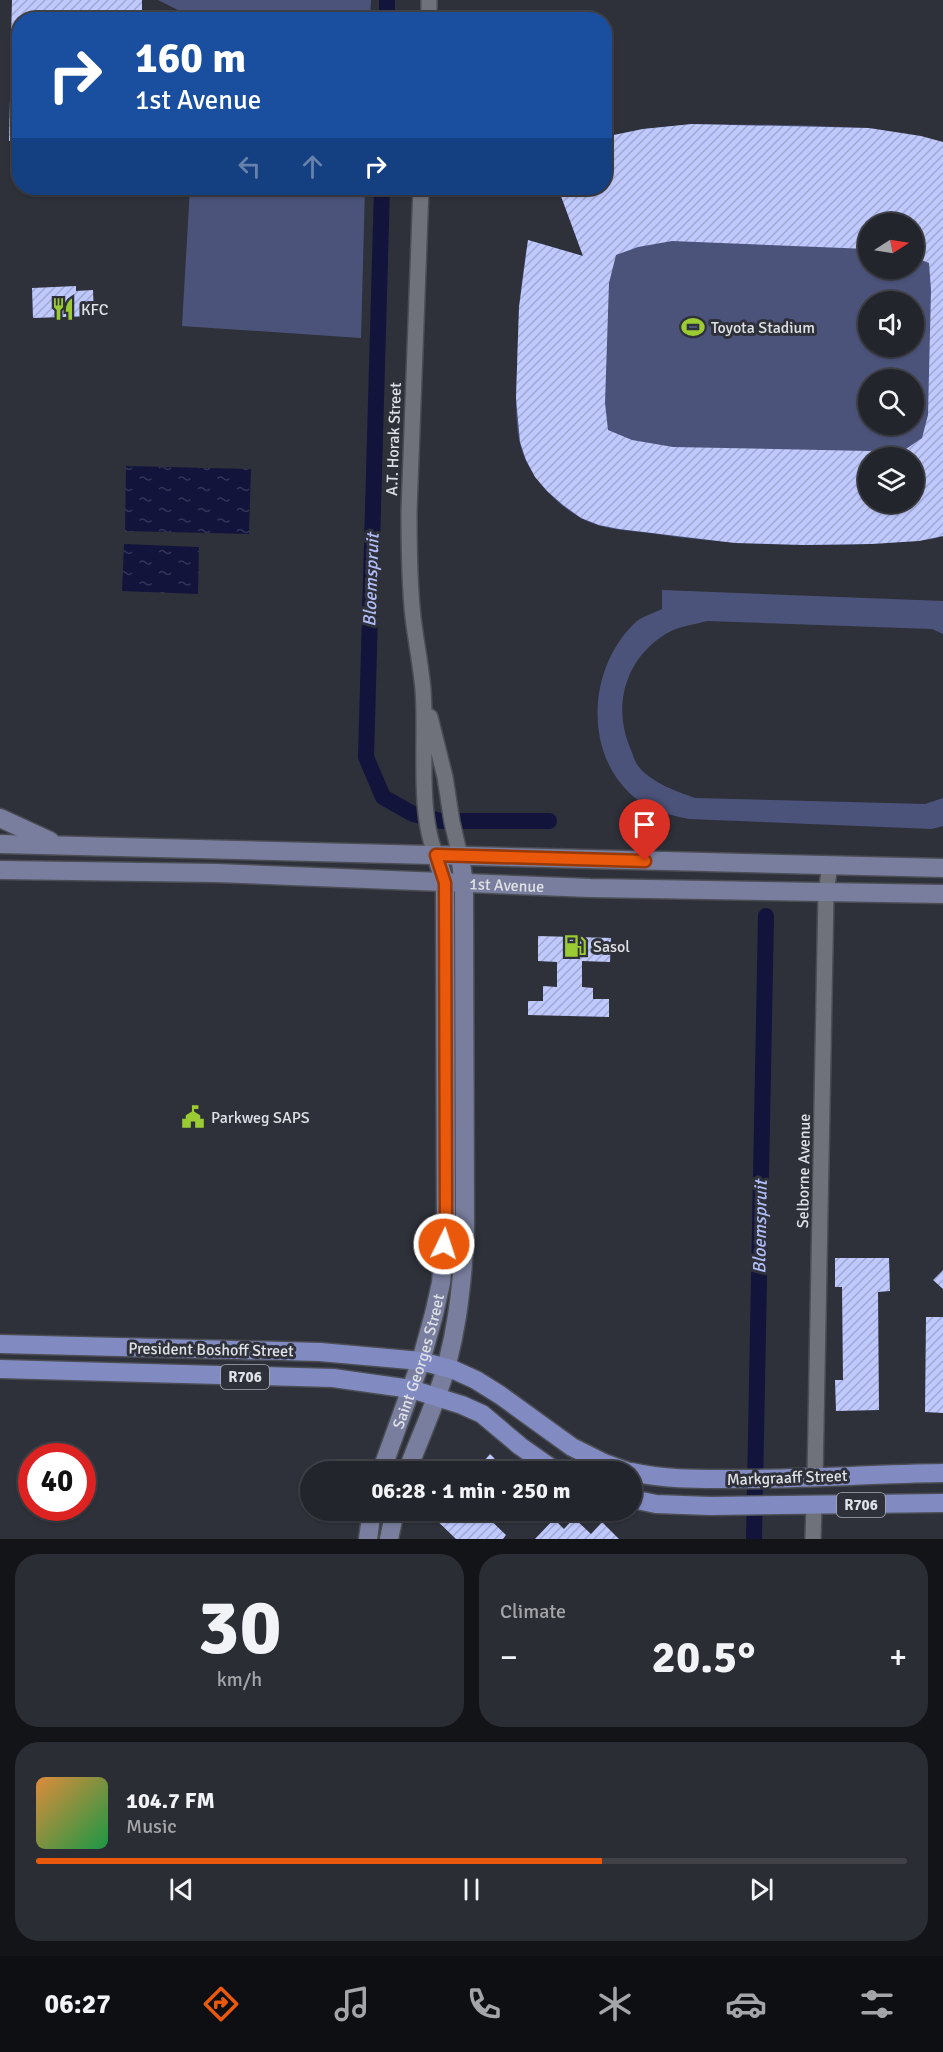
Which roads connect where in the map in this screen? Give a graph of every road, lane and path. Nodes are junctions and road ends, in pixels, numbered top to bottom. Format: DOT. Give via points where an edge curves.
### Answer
graph roads {
  1 [pos="421,195"];
  2 [pos="423,691"];
  3 [pos="0,818"];
  4 [pos="0,844"];
  5 [pos="59,845"];
  6 [pos="436,855"];
  7 [pos="460,856"];
  8 [pos="831,865"];
  9 [pos="943,868"];
  10 [pos="0,870"];
  11 [pos="445,883"];
  12 [pos="464,884"];
  13 [pos="826,893"];
  14 [pos="943,894"];
  15 [pos="0,1344"];
  16 [pos="421,1361"];
  17 [pos="445,1367"];
  18 [pos="0,1369"];
  19 [pos="411,1389"];
  20 [pos="436,1397"];
  21 [pos="385,1461"];
  22 [pos="411,1461"];
  23 [pos="541,1461"];
  24 [pos="600,1461"];
  25 [pos="943,1473"];
  26 [pos="642,1475"];
  27 [pos="814,1478"];
  28 [pos="642,1501"];
  29 [pos="943,1503"];
  30 [pos="814,1505"];
  31 [pos="370,1521"];
  32 [pos="393,1521"];
  33 [pos="368,1539"];
  34 [pos="389,1539"];
  35 [pos="813,1539"];
  1 -- 2 [label="street, A.T. Horak Street" via="409,558"];
  2 -- 6 [label="street, A.T. Horak Street" via="424,778 430,843"];
  2 -- 7 [label="street, A.T. Horak Street"];
  3 -- 5 [label="street"];
  4 -- 5 [label="street, 1st Avenue"];
  5 -- 6 [label="street, 1st Avenue"];
  6 -- 7 [label="street, 1st Avenue"];
  6 -- 11 [label="street, Saint Georges Street"];
  7 -- 8 [label="street, 1st Avenue"];
  7 -- 12 [label="street, Saint Georges Street"];
  8 -- 9 [label="street, 1st Avenue"];
  8 -- 13 [label="street, Selborne Avenue"];
  10 -- 11 [label="street, 1st Avenue" via="216,873"];
  11 -- 12 [label="street, 1st Avenue"];
  11 -- 16 [label="street, Saint Georges Street" via="446,1225 441,1282"];
  12 -- 13 [label="street, 1st Avenue"];
  12 -- 17 [label="street, Saint Georges Street" via="465,1233 462,1286"];
  13 -- 14 [label="street, 1st Avenue"];
  13 -- 27 [label="street, Selborne Avenue"];
  15 -- 16 [label="main road, President Boshoff Street / R706" via="320,1352"];
  16 -- 17 [label="main road, Markgraaff Street / R706"];
  16 -- 19 [label="street, Saint Georges Street"];
  17 -- 20 [label="street, Saint Georges Street"];
  17 -- 24 [label="main road, Markgraaff Street / R706" via="476,1380 572,1447"];
  18 -- 19 [label="main road, President Boshoff Street / R706" via="333,1378"];
  19 -- 20 [label="main road, R706"];
  19 -- 21 [label="street, Saint Georges Street"];
  20 -- 22 [label="street, Saint Georges Street"];
  20 -- 23 [label="main road, R706" via="482,1414"];
  25 -- 27 [label="main road, Markgraaff Street / R706"];
  26 -- 27 [label="main road, Markgraaff Street / R706" via="707,1479"];
  28 -- 30 [label="main road, Markgraaff Street / R706" via="710,1506"];
  29 -- 30 [label="main road, Markgraaff Street / R706"];
  30 -- 35 [label="street"];
  31 -- 33 [label="street"];
  32 -- 34 [label="street"];
}
